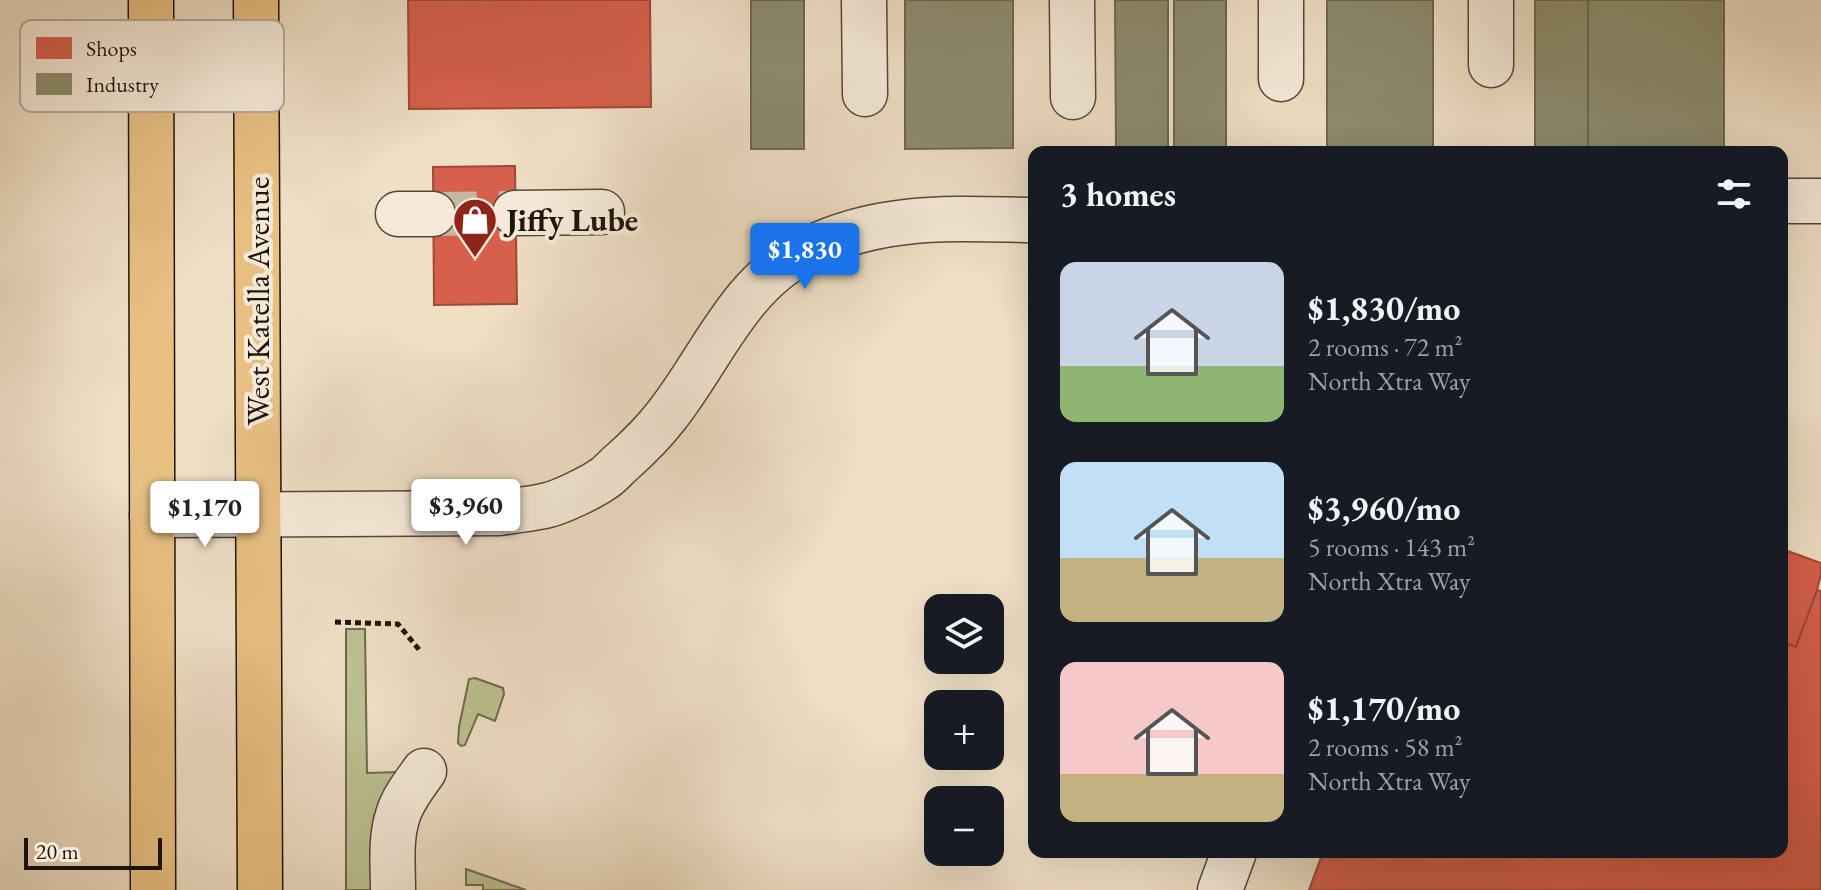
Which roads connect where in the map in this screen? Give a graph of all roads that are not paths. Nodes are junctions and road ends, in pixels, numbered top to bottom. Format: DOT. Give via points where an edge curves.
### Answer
graph roads {
  1 [pos="151,0"];
  2 [pos="256,0"];
  3 [pos="864,0"];
  4 [pos="1072,0"];
  5 [pos="1281,0"];
  6 [pos="1491,0"];
  7 [pos="151,20"];
  8 [pos="256,20"];
  9 [pos="1491,65"];
  10 [pos="1281,79"];
  11 [pos="865,94"];
  12 [pos="1073,97"];
  13 [pos="151,112"];
  14 [pos="256,112"];
  15 [pos="1788,201"];
  16 [pos="1821,201"];
  17 [pos="602,212"];
  18 [pos="515,213"];
  19 [pos="1028,220"];
  20 [pos="152,515"];
  21 [pos="258,515"];
  22 [pos="424,771"];
  23 [pos="1232,858"];
  24 [pos="153,890"];
  25 [pos="260,890"];
  26 [pos="393,890"];
  27 [pos="1220,890"];
  1 -- 7 [label="main road"];
  2 -- 8 [label="main road, West Katella Avenue"];
  3 -- 11 [label="street"];
  4 -- 12 [label="street"];
  5 -- 10 [label="street"];
  6 -- 9 [label="street"];
  13 -- 20 [label="main road"];
  14 -- 21 [label="main road, West Katella Avenue"];
  15 -- 16 [label="street"];
  17 -- 18 [label="street"];
  19 -- 21 [label="street" via="924,219 876,225 806,250 753,291 667,414 633,453 603,479 550,505 500,513"];
  20 -- 21 [label="street"];
  20 -- 24 [label="main road"];
  21 -- 25 [label="main road, West Katella Avenue"];
  22 -- 26 [label="street" via="398,813"];
  23 -- 27 [label="street"];
}
